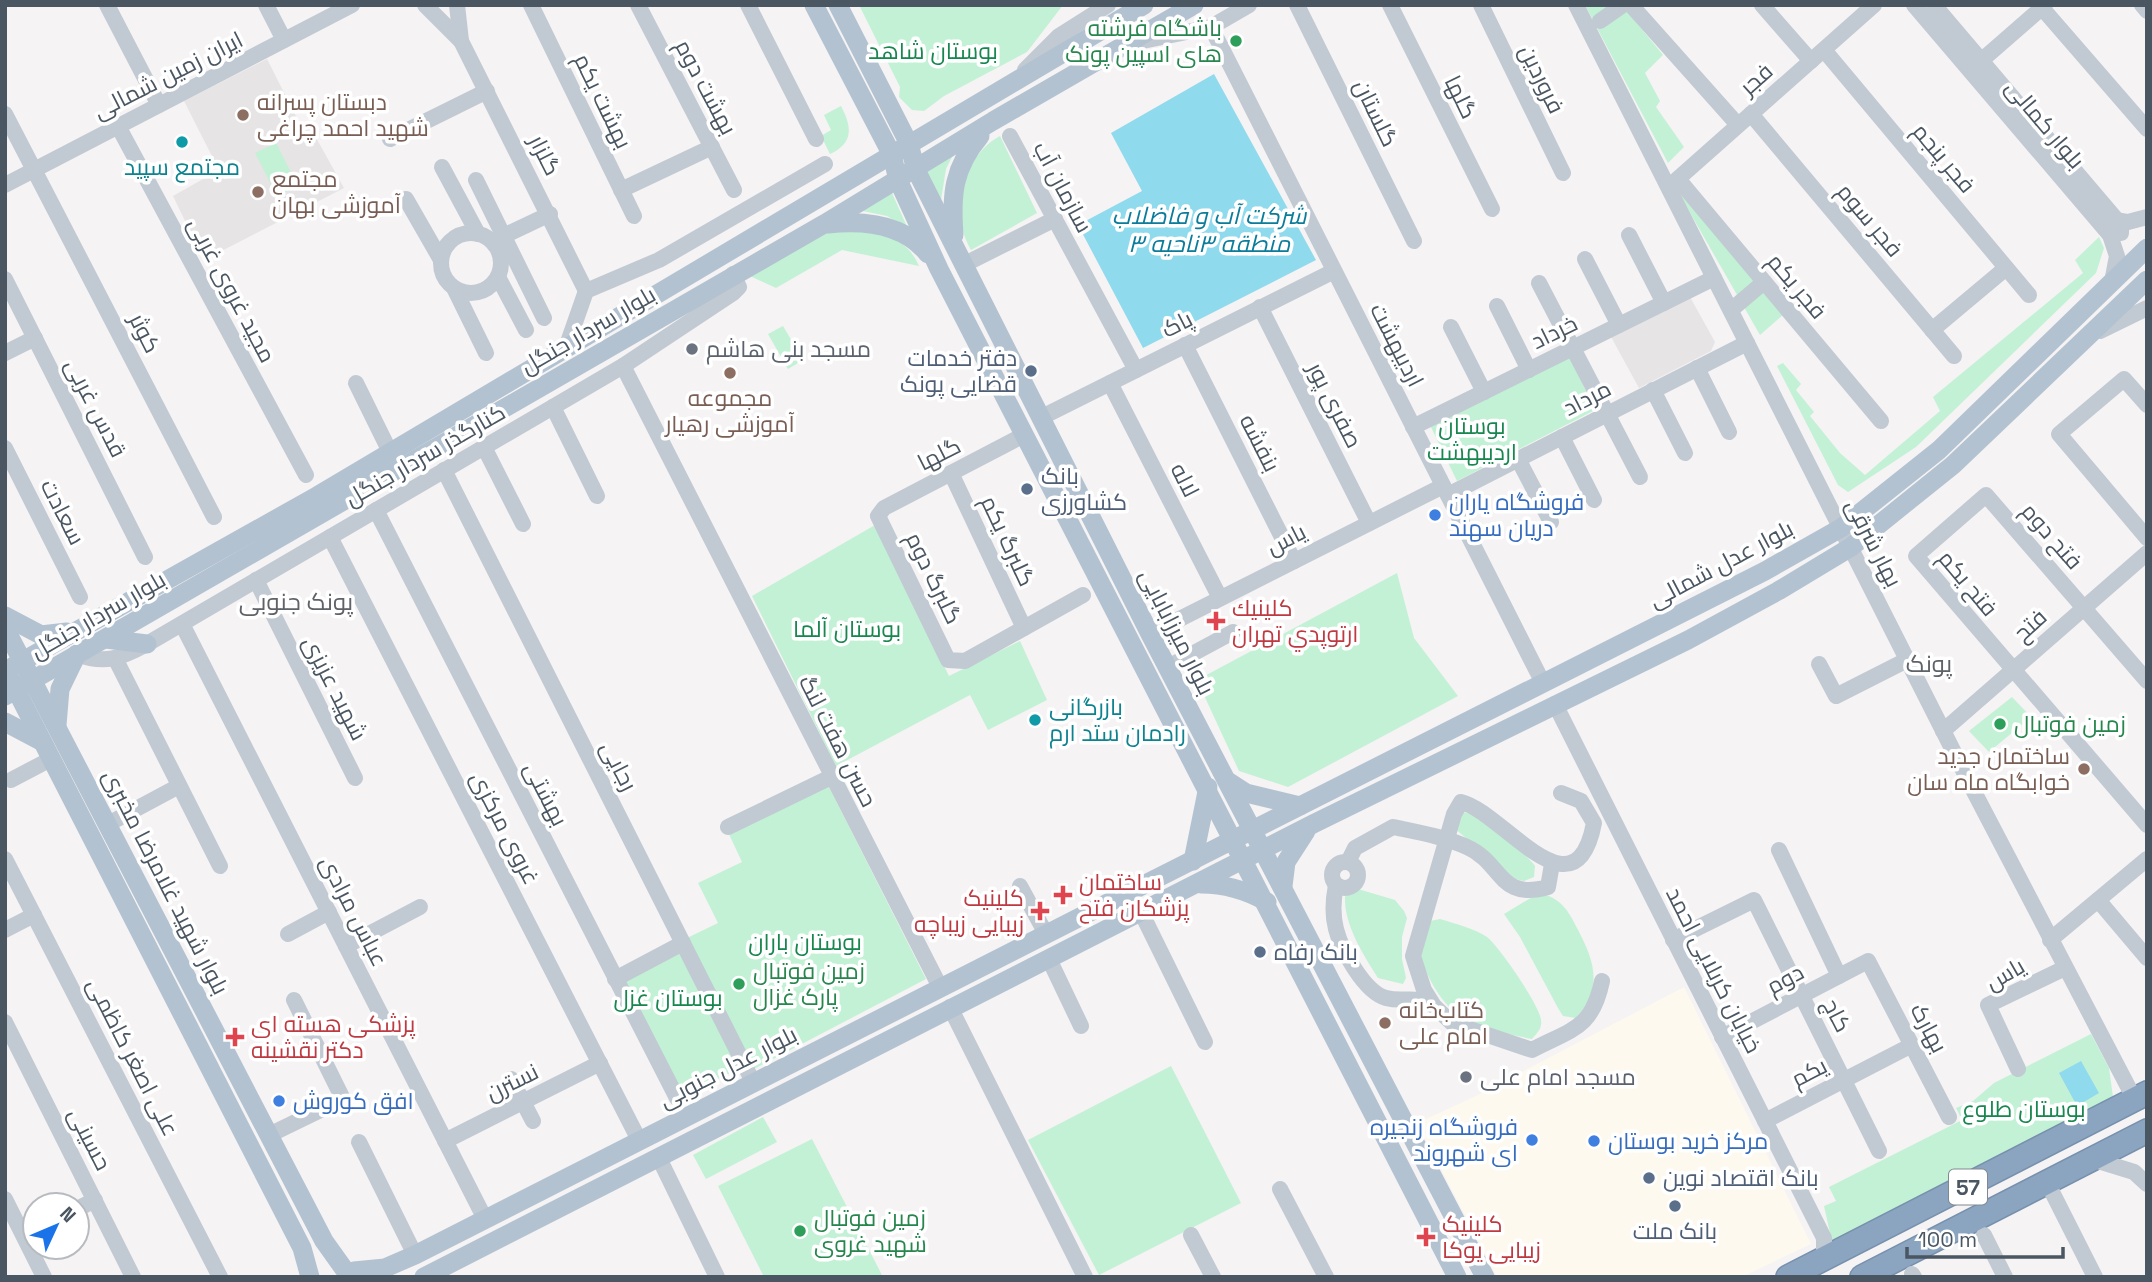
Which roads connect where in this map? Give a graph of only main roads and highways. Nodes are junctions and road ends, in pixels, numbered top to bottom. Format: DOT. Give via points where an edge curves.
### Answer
graph roads {
  1 [pos="814,5"];
  2 [pos="838,5"];
  3 [pos="1144,5"];
  4 [pos="1195,5"];
  5 [pos="993,121"];
  6 [pos="909,144"];
  7 [pos="892,155"];
  8 [pos="916,170"];
  9 [pos="898,180"];
  10 [pos="824,224"];
  11 [pos="955,243"];
  12 [pos="2147,248"];
  13 [pos="939,269"];
  14 [pos="2147,280"];
  15 [pos="5,616"];
  16 [pos="5,628"];
  17 [pos="79,630"];
  18 [pos="106,639"];
  19 [pos="147,644"];
  20 [pos="76,654"];
  21 [pos="10,668"];
  22 [pos="18,689"];
  23 [pos="5,722"];
  24 [pos="57,726"];
  25 [pos="47,751"];
  26 [pos="1227,780"];
  27 [pos="1208,787"];
  28 [pos="1300,806"];
  29 [pos="1313,824"];
  30 [pos="1254,830"];
  31 [pos="1234,840"];
  32 [pos="1264,849"];
  33 [pos="1244,859"];
  34 [pos="1193,861"];
  35 [pos="1196,884"];
  36 [pos="1283,886"];
  37 [pos="1267,902"];
  38 [pos="2141,1096"];
  39 [pos="2147,1131"];
  40 [pos="354,1272"];
  41 [pos="310,1277"];
  42 [pos="319,1277"];
  43 [pos="424,1277"];
  44 [pos="1457,1277"];
  45 [pos="1485,1277"];
  46 [pos="1788,1277"];
  47 [pos="1862,1277"];
  1 -- 7 [label="main road, بلوار میرزابابایی"];
  2 -- 6 [label="main road, بلوار میرزابابایی"];
  3 -- 6 [label="main road, بلوار سردار جنگل"];
  4 -- 5 [label="main road, بلوار سردار جنگل"];
  5 -- 8 [label="main road, بلوار سردار جنگل"];
  5 -- 11 [label="main road" via="965,153 955,177"];
  6 -- 7 [label="main road, بلوار سردار جنگل"];
  6 -- 8 [label="main road, بلوار میرزابابایی"];
  7 -- 9 [label="main road, بلوار میرزابابایی"];
  7 -- 17 [label="main road, بلوار سردار جنگل"];
  8 -- 9 [label="main road, بلوار سردار جنگل"];
  8 -- 11 [label="main road, بلوار میرزابابایی"];
  9 -- 10 [label="main road, بلوار سردار جنگل"];
  9 -- 13 [label="main road, بلوار میرزابابایی"];
  10 -- 13 [label="main road" via="867,223 895,229 920,245"];
  10 -- 18 [label="main road, بلوار سردار جنگل"];
  11 -- 26 [label="main road, بلوار میرزابابایی"];
  12 -- 28 [label="main road, بلوار عدل شمالی" via="1939,450 1841,528 1765,571"];
  13 -- 27 [label="main road, بلوار میرزابابایی"];
  14 -- 29 [label="main road" via="1953,465 1851,547 1699,634"];
  15 -- 17 [label="main road" via="41,635"];
  16 -- 21 [label="main road, بلوار شهید غلامرضا مخبری"];
  17 -- 21 [label="main road, بلوار سردار جنگل"];
  18 -- 19 [label="main road"];
  18 -- 20 [label="main road, بلوار سردار جنگل"];
  20 -- 22 [label="main road, بلوار سردار جنگل"];
  20 -- 24 [label="main road" via="60,689"];
  21 -- 22 [label="main road, بلوار شهید غلامرضا مخبری"];
  22 -- 24 [label="main road, بلوار شهید غلامرضا مخبری"];
  22 -- 25 [label="main road, بلوار شهید غلامرضا مخبری"];
  23 -- 25 [label="main road"];
  24 -- 40 [label="main road, بلوار شهید غلامرضا مخبری" via="324,1241"];
  25 -- 41 [label="main road, بلوار شهید غلامرضا مخبری" via="302,1248"];
  26 -- 28 [label="main road" via="1246,793"];
  26 -- 30 [label="main road, بلوار میرزابابایی"];
  27 -- 31 [label="main road, بلوار میرزابابایی"];
  27 -- 34 [label="main road"];
  28 -- 30 [label="main road, بلوار عدل شمالی"];
  29 -- 32 [label="main road"];
  29 -- 36 [label="main road" via="1286,862"];
  30 -- 31 [label="main road, بلوار عدل شمالی"];
  30 -- 32 [label="main road, بلوار میرزابابایی"];
  31 -- 33 [label="main road, بلوار میرزابابایی"];
  31 -- 34 [label="main road, بلوار عدل جنوبی"];
  32 -- 33 [label="main road"];
  32 -- 36 [label="main road, بلوار میرزابابایی"];
  33 -- 35 [label="main road"];
  33 -- 37 [label="main road, بلوار میرزابابایی"];
  34 -- 40 [label="main road, بلوار عدل جنوبی" via="1045,932 415,1255 385,1268"];
  35 -- 37 [label="main road" via="1220,884"];
  35 -- 43 [label="main road"];
  36 -- 45 [label="main road, بلوار میرزابابایی"];
  37 -- 44 [label="main road, بلوار میرزابابایی"];
  38 -- 46 [label="highway, 57" via="1824,1249"];
  39 -- 47 [label="highway, 57"];
  40 -- 42 [label="main road, بلوار عدل جنوبی" via="334,1269"];
}
